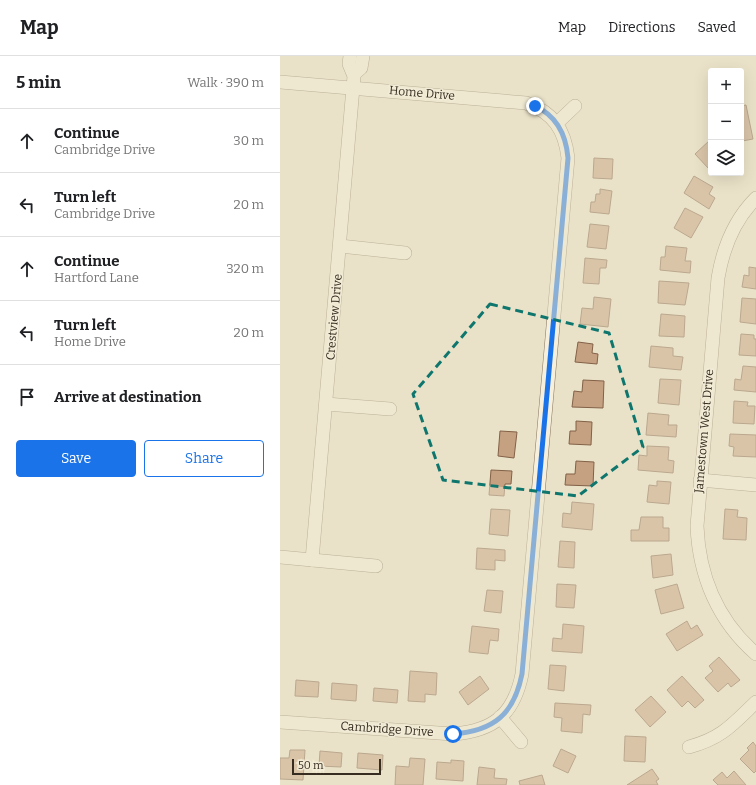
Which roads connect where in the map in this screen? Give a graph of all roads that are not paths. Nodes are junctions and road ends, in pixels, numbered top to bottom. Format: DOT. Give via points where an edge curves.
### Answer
graph roads {
  1 [pos="350,56"];
  2 [pos="363,56"];
  3 [pos="354,74"];
  4 [pos="280,82"];
  5 [pos="353,88"];
  6 [pos="575,106"];
  7 [pos="557,123"];
  8 [pos="755,199"];
  9 [pos="340,246"];
  10 [pos="405,253"];
  11 [pos="326,404"];
  12 [pos="390,409"];
  13 [pos="700,480"];
  14 [pos="756,485"];
  15 [pos="280,557"];
  16 [pos="312,560"];
  17 [pos="376,566"];
  18 [pos="756,654"];
  19 [pos="756,702"];
  20 [pos="500,718"];
  21 [pos="280,722"];
  22 [pos="521,742"];
  23 [pos="689,747"];
  1 -- 3 [label="street, Crestview Drive" via="350,68"];
  2 -- 3 [label="street, Crestview Drive" via="360,68"];
  3 -- 5 [label="street, Crestview Drive"];
  4 -- 5 [label="street, Home Drive"];
  5 -- 7 [label="street, Home Drive" via="519,102 542,109"];
  5 -- 9 [label="street, Crestview Drive"];
  6 -- 7 [label="street"];
  7 -- 20 [label="street, Cambridge Drive" via="565,138 568,158 522,674 512,705"];
  8 -- 13 [label="street, Jamestown West Drive" via="729,236 719,270"];
  9 -- 10 [label="street"];
  9 -- 11 [label="street, Crestview Drive"];
  11 -- 12 [label="street"];
  11 -- 16 [label="street, Crestview Drive"];
  13 -- 14 [label="street"];
  13 -- 18 [label="street, Jamestown West Drive" via="697,538 704,576 724,618 739,638"];
  15 -- 16 [label="street"];
  16 -- 17 [label="street"];
  19 -- 23 [label="street" via="721,734"];
  20 -- 21 [label="street, Cambridge Drive" via="476,731 453,734"];
  20 -- 22 [label="street"];
}
